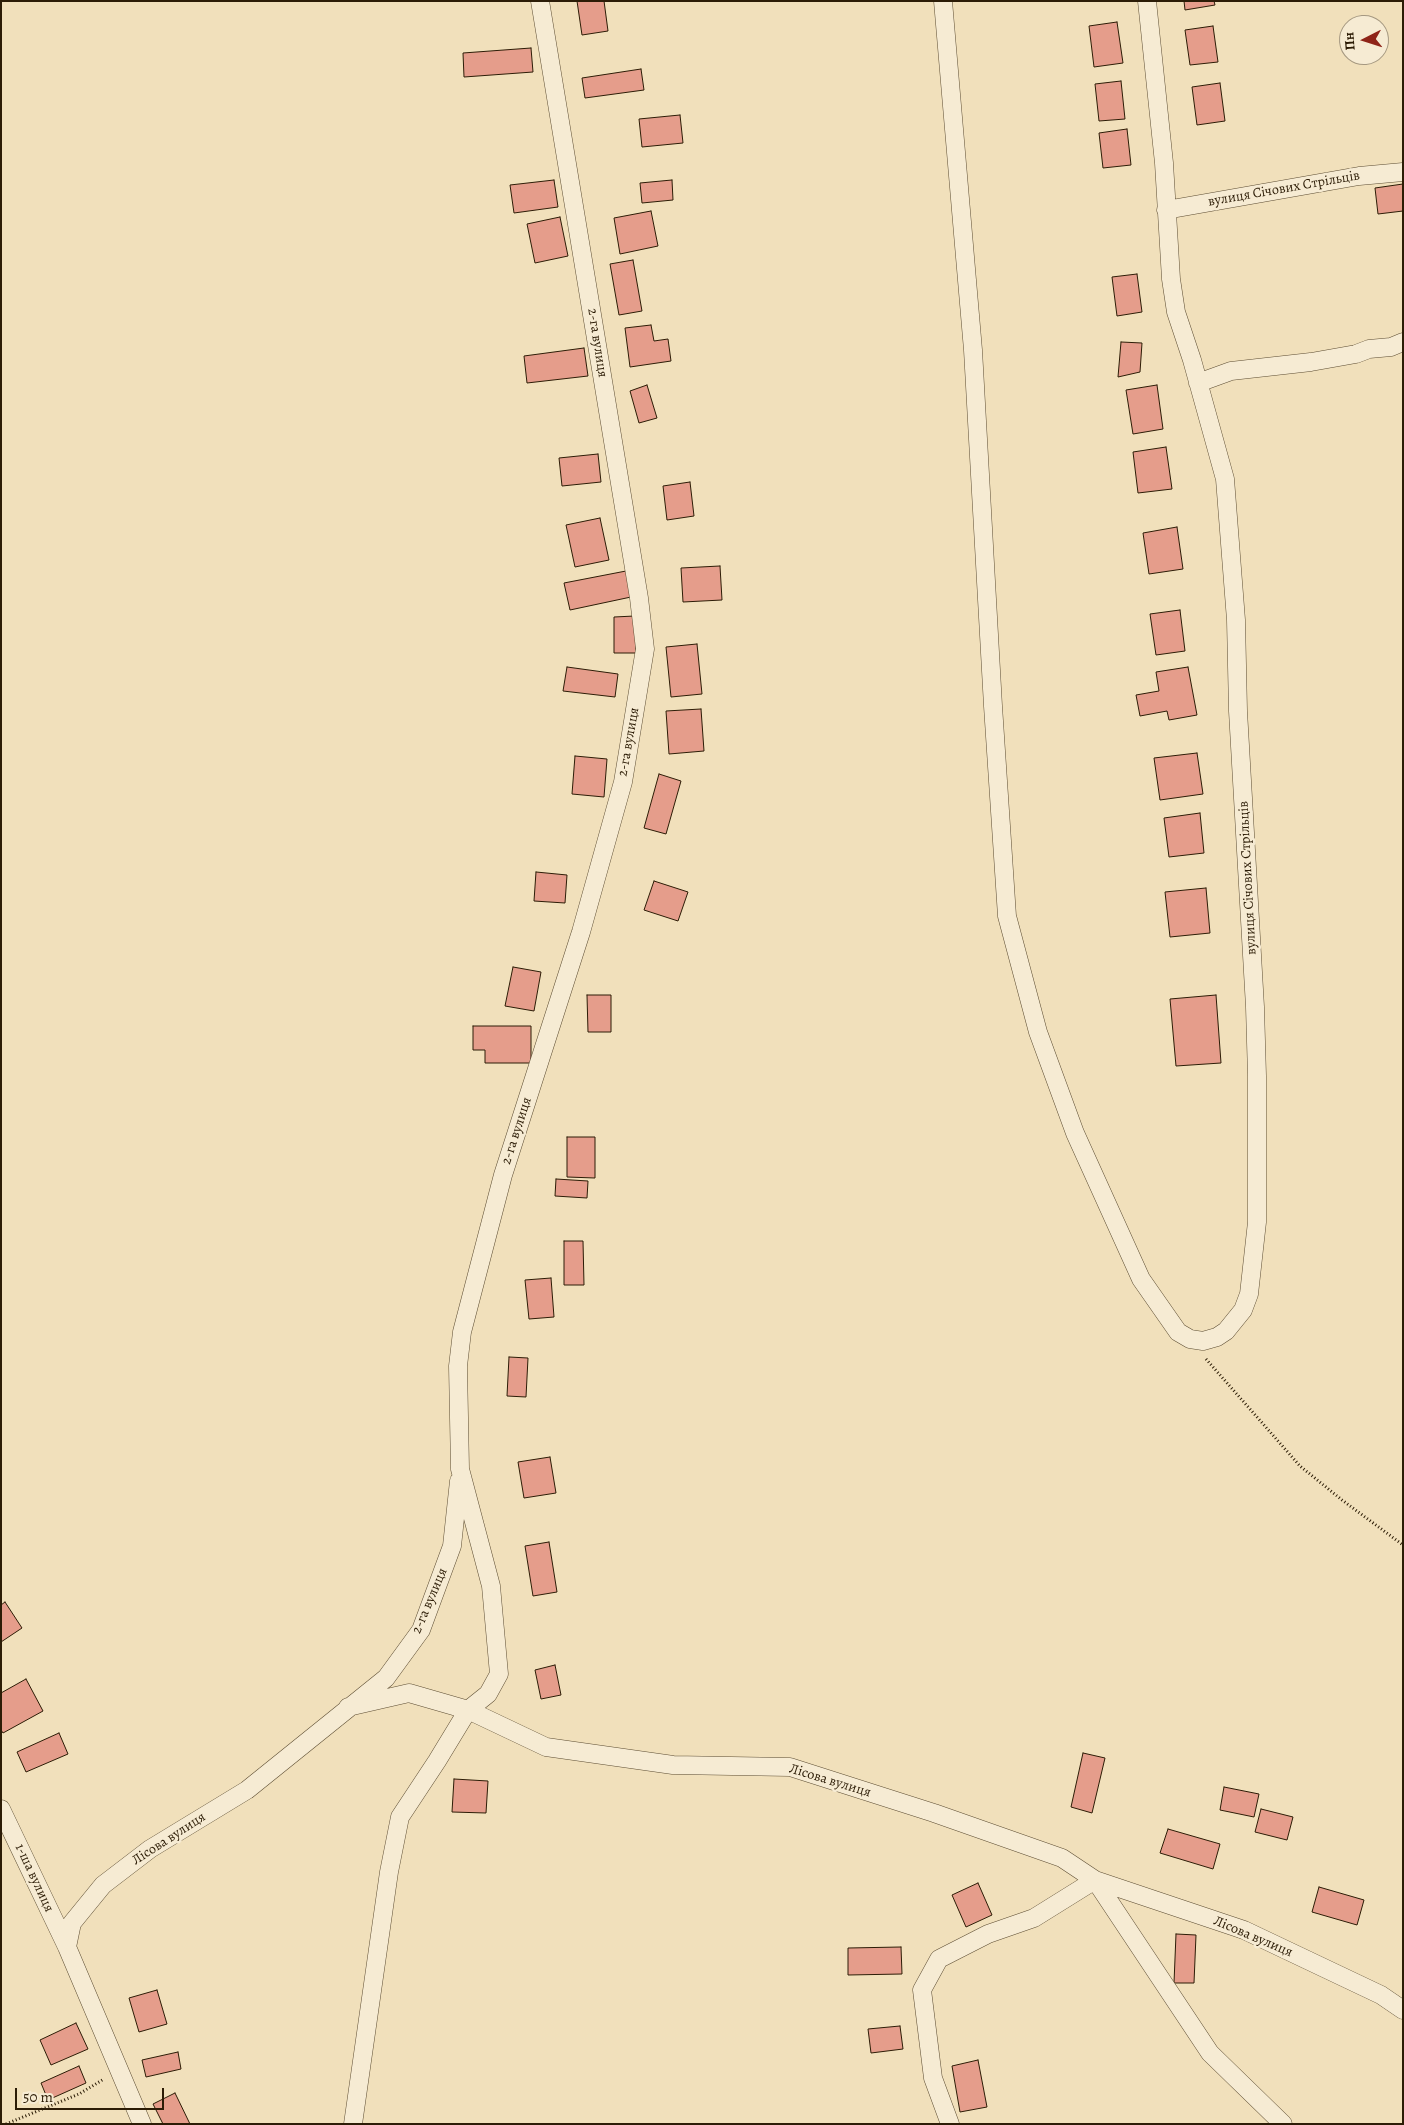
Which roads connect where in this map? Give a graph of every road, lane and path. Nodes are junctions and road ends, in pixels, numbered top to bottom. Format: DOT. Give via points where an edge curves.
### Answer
graph roads {
  1 [pos="540,1"];
  2 [pos="943,1"];
  3 [pos="1147,1"];
  4 [pos="1403,172"];
  5 [pos="1166,210"];
  6 [pos="1403,342"];
  7 [pos="1198,383"];
  8 [pos="1190,1340"];
  9 [pos="460,1469"];
  10 [pos="1403,1545"];
  11 [pos="348,1707"];
  12 [pos="468,1710"];
  13 [pos="1,1809"];
  14 [pos="1095,1880"];
  15 [pos="67,1947"];
  16 [pos="1403,2010"];
  17 [pos="119,2070"];
  18 [pos="6,2124"];
  19 [pos="142,2124"];
  20 [pos="353,2124"];
  21 [pos="950,2124"];
  22 [pos="1283,2124"];
  1 -- 9 [label="street, 2-га вулиця" via="645,649 620,791 581,932 503,1175 462,1332 458,1366"];
  2 -- 8 [label="street" via="973,350 1007,916 1038,1032 1074,1133 1141,1279 1178,1332"];
  3 -- 5 [label="street, вулиця Січових Стрільців"];
  4 -- 5 [label="street, вулиця Січових Стрільців" via="1359,176"];
  5 -- 7 [label="street, вулиця Січових Стрільців" via="1176,312"];
  6 -- 7 [label="street" via="1311,362 1231,372"];
  7 -- 8 [label="street, вулиця Січових Стрільців" via="1224,479 1236,620 1256,1046 1257,1177 1254,1258 1249,1294 1243,1310 1217,1337"];
  8 -- 10 [label="path" via="1300,1466"];
  9 -- 11 [label="street, 2-га вулиця" via="452,1546 421,1630 386,1678"];
  9 -- 12 [label="street, 2-га вулиця" via="491,1586 498,1674 488,1694"];
  11 -- 12 [label="street, Лісова вулиця" via="408,1693"];
  11 -- 15 [label="street, Лісова вулиця" via="247,1790 150,1849 103,1885 72,1923"];
  12 -- 14 [label="street, Лісова вулиця" via="546,1747 673,1765 790,1767 1062,1858"];
  12 -- 20 [label="street" via="400,1817 389,1872"];
  13 -- 15 [label="street, 1-ша вулиця"];
  14 -- 16 [label="street, Лісова вулиця" via="1244,1930 1381,1995"];
  14 -- 21 [label="street" via="1034,1918 988,1934 939,1959 922,1990 933,2078"];
  14 -- 22 [label="street, Лісова вулиця" via="1210,2053"];
  15 -- 17 [label="street"];
  17 -- 18 [label="path" via="79,2094"];
  17 -- 19 [label="street"];
}
